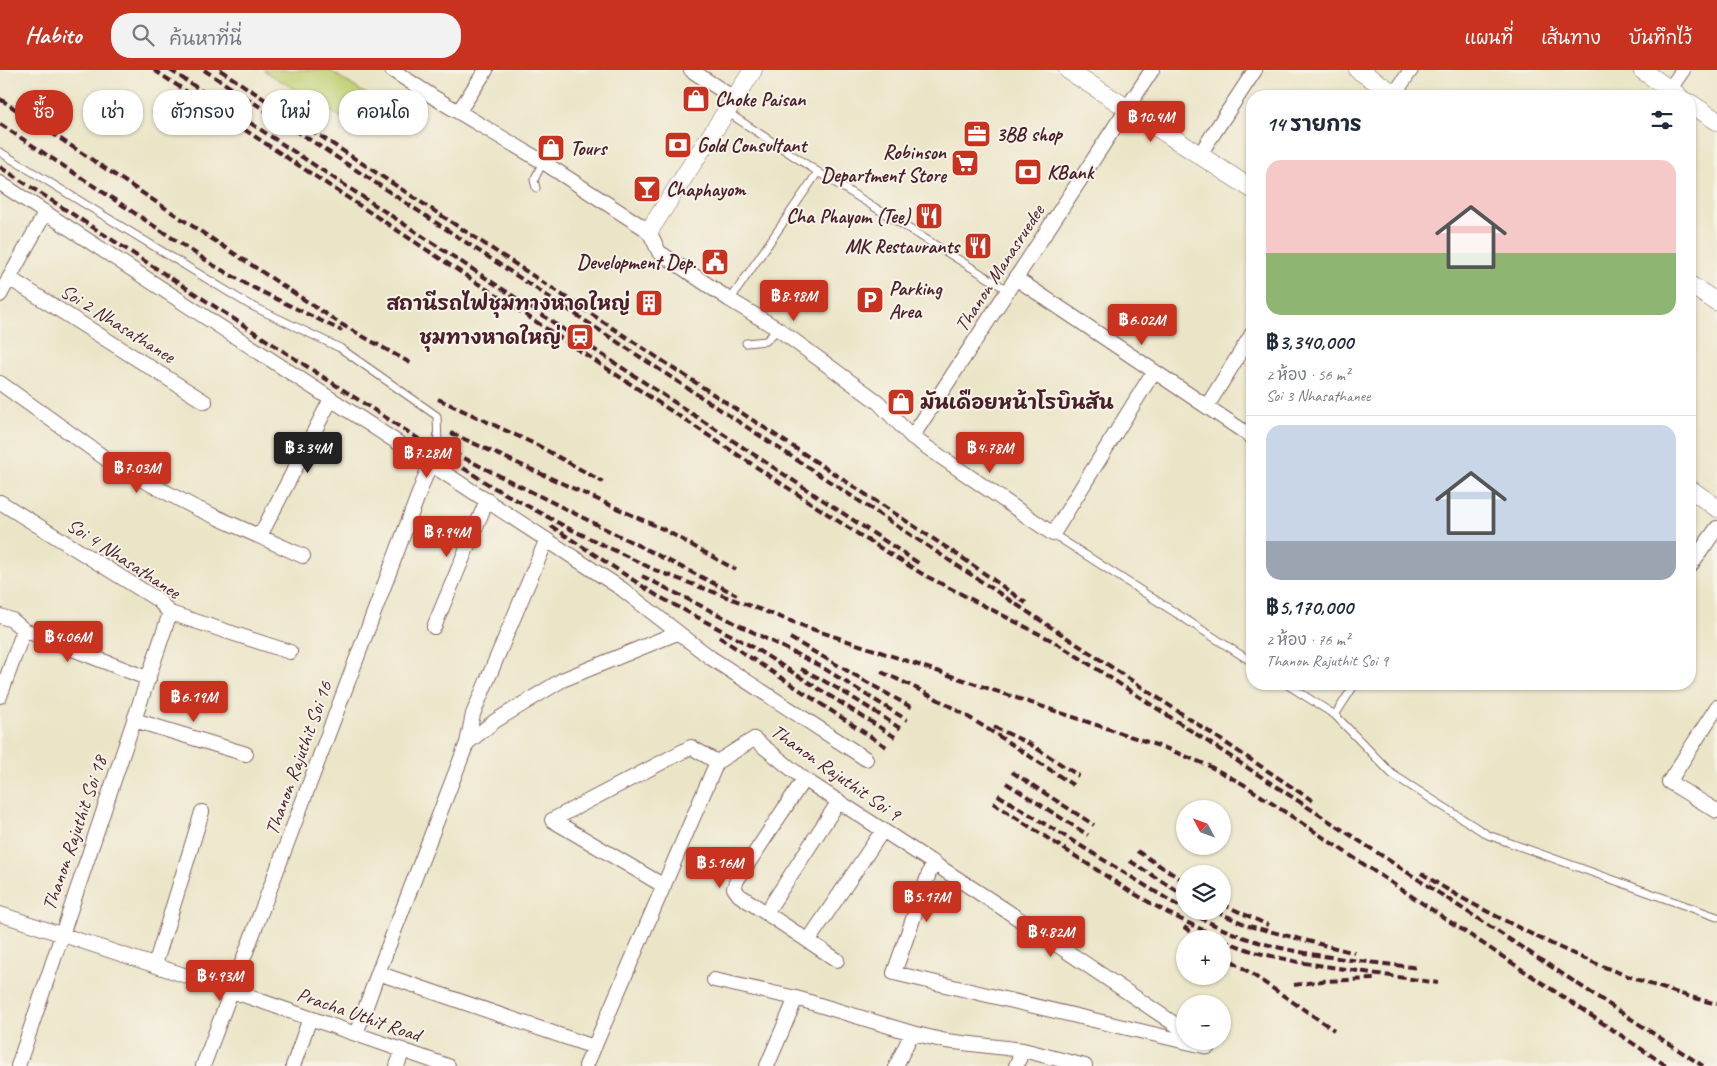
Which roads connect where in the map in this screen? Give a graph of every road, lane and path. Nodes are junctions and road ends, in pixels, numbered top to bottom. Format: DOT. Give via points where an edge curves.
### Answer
graph roads {
  1 [pos="392,70"];
  2 [pos="486,70"];
  3 [pos="691,70"];
  4 [pos="753,70"];
  5 [pos="1068,70"];
  6 [pos="1152,70"];
  7 [pos="1255,70"];
  8 [pos="1358,70"];
  9 [pos="1411,70"];
  10 [pos="1642,70"];
  11 [pos="1683,70"];
  12 [pos="1386,90"];
  13 [pos="1399,90"];
  14 [pos="1666,90"];
  15 [pos="1673,90"];
  16 [pos="731,105"];
  17 [pos="1126,108"];
  18 [pos="1696,108"];
  19 [pos="458,111"];
  20 [pos="1717,121"];
  21 [pos="0,152"];
  22 [pos="1200,154"];
  23 [pos="543,162"];
  24 [pos="818,172"];
  25 [pos="0,183"];
  26 [pos="1246,186"];
  27 [pos="536,188"];
  28 [pos="45,213"];
  29 [pos="649,231"];
  30 [pos="9,278"];
  31 [pos="1013,285"];
  32 [pos="1696,289"];
  33 [pos="0,295"];
  34 [pos="730,300"];
  35 [pos="1717,302"];
  36 [pos="778,329"];
  37 [pos="746,343"];
  38 [pos="1246,344"];
  39 [pos="1154,371"];
  40 [pos="0,383"];
  41 [pos="331,399"];
  42 [pos="205,402"];
  43 [pos="1207,406"];
  44 [pos="1246,433"];
  45 [pos="912,437"];
  46 [pos="430,464"];
  47 [pos="1696,493"];
  48 [pos="487,500"];
  49 [pos="2,508"];
  50 [pos="1717,508"];
  51 [pos="1717,528"];
  52 [pos="1053,534"];
  53 [pos="260,536"];
  54 [pos="546,541"];
  55 [pos="303,556"];
  56 [pos="1696,558"];
  57 [pos="170,613"];
  58 [pos="0,616"];
  59 [pos="434,627"];
  60 [pos="24,630"];
  61 [pos="677,633"];
  62 [pos="290,652"];
  63 [pos="1246,658"];
  64 [pos="148,679"];
  65 [pos="1295,690"];
  66 [pos="1351,690"];
  67 [pos="0,696"];
  68 [pos="1717,707"];
  69 [pos="1335,715"];
  70 [pos="134,720"];
  71 [pos="467,743"];
  72 [pos="246,754"];
  73 [pos="866,759"];
  74 [pos="717,762"];
  75 [pos="804,779"];
  76 [pos="840,801"];
  77 [pos="1713,809"];
  78 [pos="202,812"];
  79 [pos="883,830"];
  80 [pos="933,862"];
  81 [pos="664,886"];
  82 [pos="766,913"];
  83 [pos="0,914"];
  84 [pos="1717,917"];
  85 [pos="61,933"];
  86 [pos="808,941"];
  87 [pos="837,960"];
  88 [pos="155,965"];
  89 [pos="378,973"];
  90 [pos="714,980"];
  91 [pos="232,991"];
  92 [pos="796,998"];
  93 [pos="310,1018"];
  94 [pos="1176,1025"];
  95 [pos="912,1033"];
  96 [pos="356,1034"];
  97 [pos="1176,1039"];
  98 [pos="594,1047"];
  99 [pos="403,1050"];
  100 [pos="1023,1050"];
  101 [pos="18,1066"];
  102 [pos="203,1066"];
  103 [pos="293,1066"];
  104 [pos="397,1066"];
  105 [pos="448,1066"];
  106 [pos="586,1066"];
  107 [pos="767,1066"];
  108 [pos="896,1066"];
  109 [pos="1016,1066"];
  110 [pos="1085,1066"];
  1 -- 19 [label="street"];
  2 -- 19 [label="street"];
  3 -- 16 [label="street"];
  4 -- 16 [label="street"];
  5 -- 17 [label="street"];
  6 -- 17 [label="street, Thanon Manasruedee"];
  7 -- 22 [label="street"];
  8 -- 12 [label="street"];
  9 -- 13 [label="street"];
  10 -- 14 [label="street"];
  11 -- 15 [label="street"];
  16 -- 24 [label="lane"];
  16 -- 29 [label="street"];
  17 -- 22 [label="street"];
  17 -- 31 [label="street, Thanon Manasruedee"];
  18 -- 20 [label="street"];
  19 -- 23 [label="street"];
  21 -- 46 [label="lane" via="248,304 340,348 437,416 438,445"];
  22 -- 26 [label="street"];
  23 -- 27 [label="lane" via="534,180"];
  23 -- 29 [label="street"];
  24 -- 31 [label="lane"];
  24 -- 34 [label="lane"];
  25 -- 28 [label="street"];
  28 -- 30 [label="street"];
  28 -- 41 [label="street"];
  29 -- 34 [label="street" via="659,252"];
  30 -- 33 [label="street"];
  30 -- 42 [label="street, Soi 2 Nhasathanee"];
  31 -- 39 [label="street"];
  31 -- 45 [label="street, Thanon Manasruedee"];
  32 -- 35 [label="street"];
  34 -- 36 [label="street"];
  36 -- 37 [label="lane" via="766,341"];
  36 -- 45 [label="street" via="878,402"];
  38 -- 43 [label="street"];
  39 -- 43 [label="street"];
  39 -- 52 [label="street"];
  40 -- 53 [label="street" via="116,466 196,508"];
  41 -- 46 [label="street"];
  41 -- 53 [label="street"];
  43 -- 44 [label="street"];
  45 -- 52 [label="street"];
  46 -- 48 [label="street"];
  46 -- 91 [label="street, Thanon Rajuthit Soi 16"];
  47 -- 50 [label="street"];
  48 -- 54 [label="street"];
  48 -- 59 [label="street"];
  49 -- 57 [label="street, Soi 4 Nhasathanee" via="158,600"];
  51 -- 56 [label="street"];
  52 -- 63 [label="lane"];
  53 -- 55 [label="street"];
  54 -- 61 [label="street" via="622,589"];
  54 -- 71 [label="street" via="473,714"];
  57 -- 62 [label="street, Soi 4 Nhasathanee"];
  57 -- 64 [label="street, Thanon Rajuthit Soi 18"];
  58 -- 60 [label="street" via="12,620"];
  60 -- 64 [label="street"];
  60 -- 67 [label="street"];
  61 -- 71 [label="street" via="562,680 495,721"];
  61 -- 73 [label="street"];
  64 -- 70 [label="street, Thanon Rajuthit Soi 18"];
  65 -- 69 [label="lane"];
  66 -- 69 [label="lane"];
  68 -- 77 [label="street" via="1669,782"];
  69 -- 84 [label="lane" via="1392,774 1488,836"];
  70 -- 72 [label="street"];
  70 -- 85 [label="street, Thanon Rajuthit Soi 18"];
  71 -- 89 [label="street"];
  74 -- 75 [label="street, Thanon Rajuthit Soi 9" via="754,739"];
  74 -- 81 [label="street"];
  74 -- 81 [label="street" via="691,747 552,820"];
  75 -- 76 [label="street, Thanon Rajuthit Soi 9"];
  75 -- 82 [label="street" via="735,884 739,895"];
  76 -- 79 [label="street, Thanon Rajuthit Soi 9"];
  76 -- 82 [label="street"];
  78 -- 88 [label="street"];
  79 -- 80 [label="street, Thanon Rajuthit Soi 9"];
  79 -- 86 [label="street"];
  80 -- 94 [label="street, Thanon Rajuthit Soi 9"];
  80 -- 97 [label="street" via="894,973"];
  81 -- 98 [label="street"];
  82 -- 86 [label="street"];
  83 -- 85 [label="street, Pracha Uthit Road"];
  85 -- 88 [label="street, Pracha Uthit Road"];
  85 -- 101 [label="street, Thanon Rajuthit Soi 18"];
  86 -- 87 [label="street"];
  88 -- 91 [label="street, Pracha Uthit Road"];
  89 -- 96 [label="street"];
  89 -- 98 [label="street"];
  90 -- 92 [label="street"];
  91 -- 93 [label="street, Pracha Uthit Road"];
  91 -- 102 [label="street, Thanon Rajuthit Soi 16"];
  92 -- 95 [label="street"];
  92 -- 107 [label="street"];
  93 -- 96 [label="street, Pracha Uthit Road"];
  93 -- 103 [label="street"];
  95 -- 100 [label="street" via="946,1041"];
  95 -- 108 [label="street"];
  96 -- 99 [label="street, Pracha Uthit Road"];
  98 -- 106 [label="street"];
  99 -- 104 [label="street"];
  99 -- 105 [label="street, Pracha Uthit Road"];
  100 -- 109 [label="street"];
  100 -- 110 [label="street"];
}
